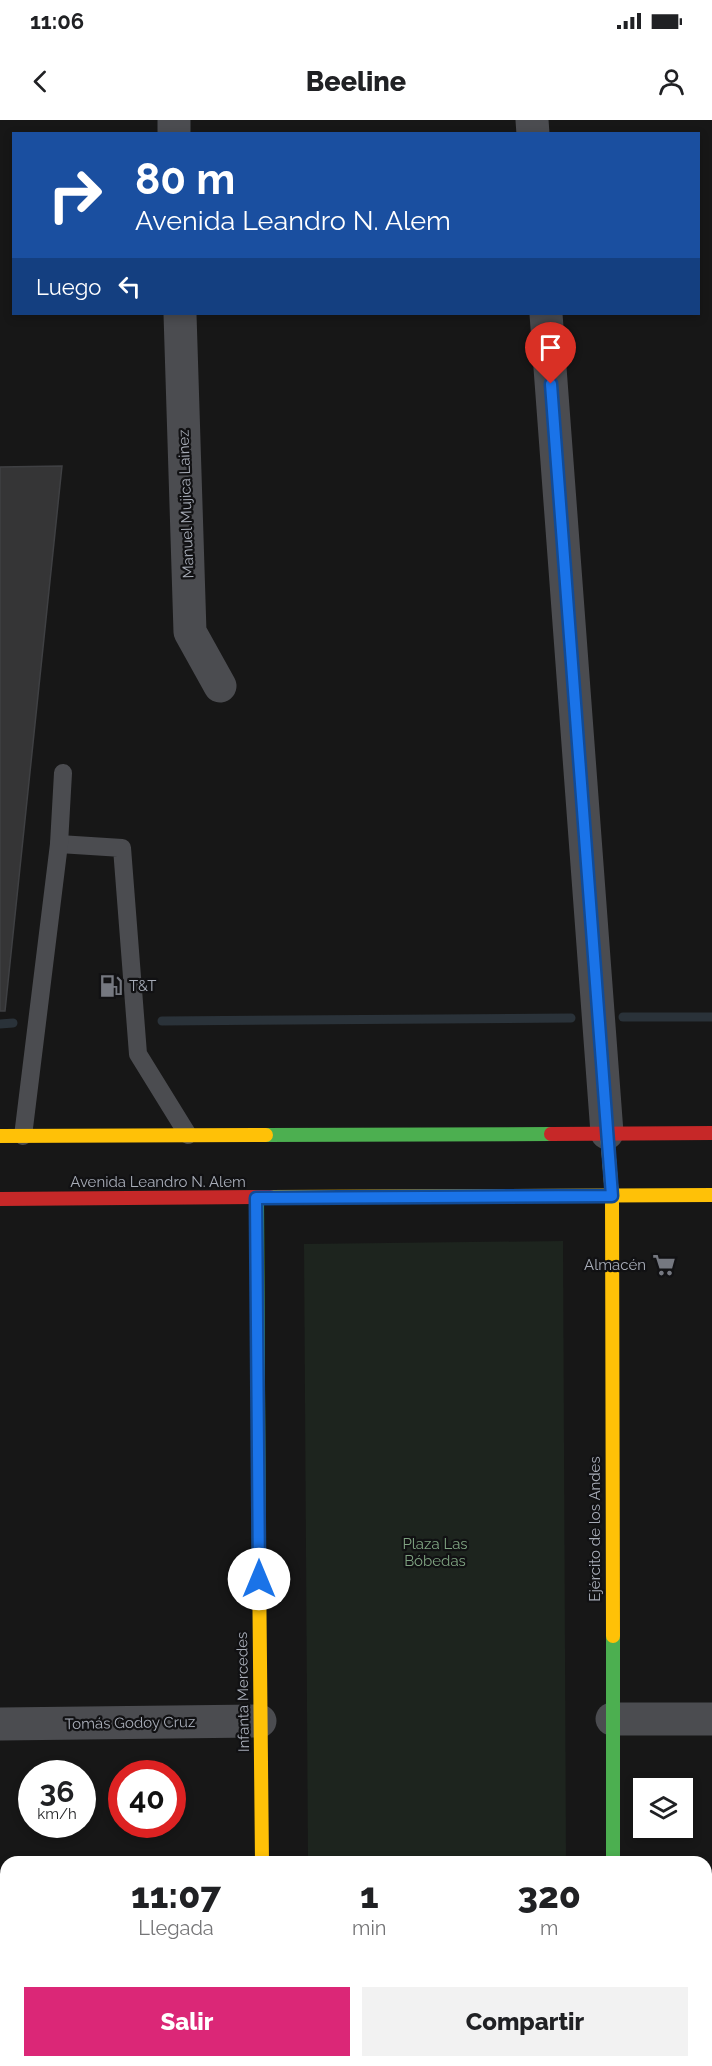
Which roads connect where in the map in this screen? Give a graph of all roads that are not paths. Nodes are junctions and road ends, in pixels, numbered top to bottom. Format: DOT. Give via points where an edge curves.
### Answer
graph roads {
  1 [pos="180,315"];
  2 [pos="546,315"];
  3 [pos="220,686"];
  4 [pos="63,773"];
  5 [pos="59,843"];
  6 [pos="607,1133"];
  7 [pos="712,1133"];
  8 [pos="188,1135"];
  9 [pos="0,1136"];
  10 [pos="23,1136"];
  11 [pos="612,1196"];
  12 [pos="712,1196"];
  13 [pos="256,1198"];
  14 [pos="0,1199"];
  15 [pos="612,1719"];
  16 [pos="712,1719"];
  17 [pos="260,1721"];
  18 [pos="0,1724"];
  19 [pos="262,1856"];
  20 [pos="613,1856"];
  1 -- 3 [label="street, Manuel Mujica Lainez" via="190,632"];
  2 -- 6 [label="street"];
  4 -- 5 [label="lane"];
  5 -- 8 [label="lane" via="122,848 138,1054"];
  5 -- 10 [label="lane"];
  6 -- 7 [label="main road"];
  6 -- 8 [label="main road"];
  6 -- 11 [label="main road, Ejército de los Andes"];
  8 -- 10 [label="main road"];
  9 -- 10 [label="main road"];
  11 -- 12 [label="main road, Avenida Leandro N. Alem"];
  11 -- 13 [label="main road, Avenida Leandro N. Alem"];
  11 -- 15 [label="main road, Ejército de los Andes"];
  13 -- 14 [label="main road, Avenida Leandro N. Alem"];
  13 -- 17 [label="main road, Infanta Mercedes"];
  15 -- 16 [label="street"];
  15 -- 20 [label="main road, Ejército de los Andes"];
  17 -- 18 [label="street, Tomás Godoy Cruz"];
  17 -- 19 [label="main road, Infanta Mercedes"];
}
